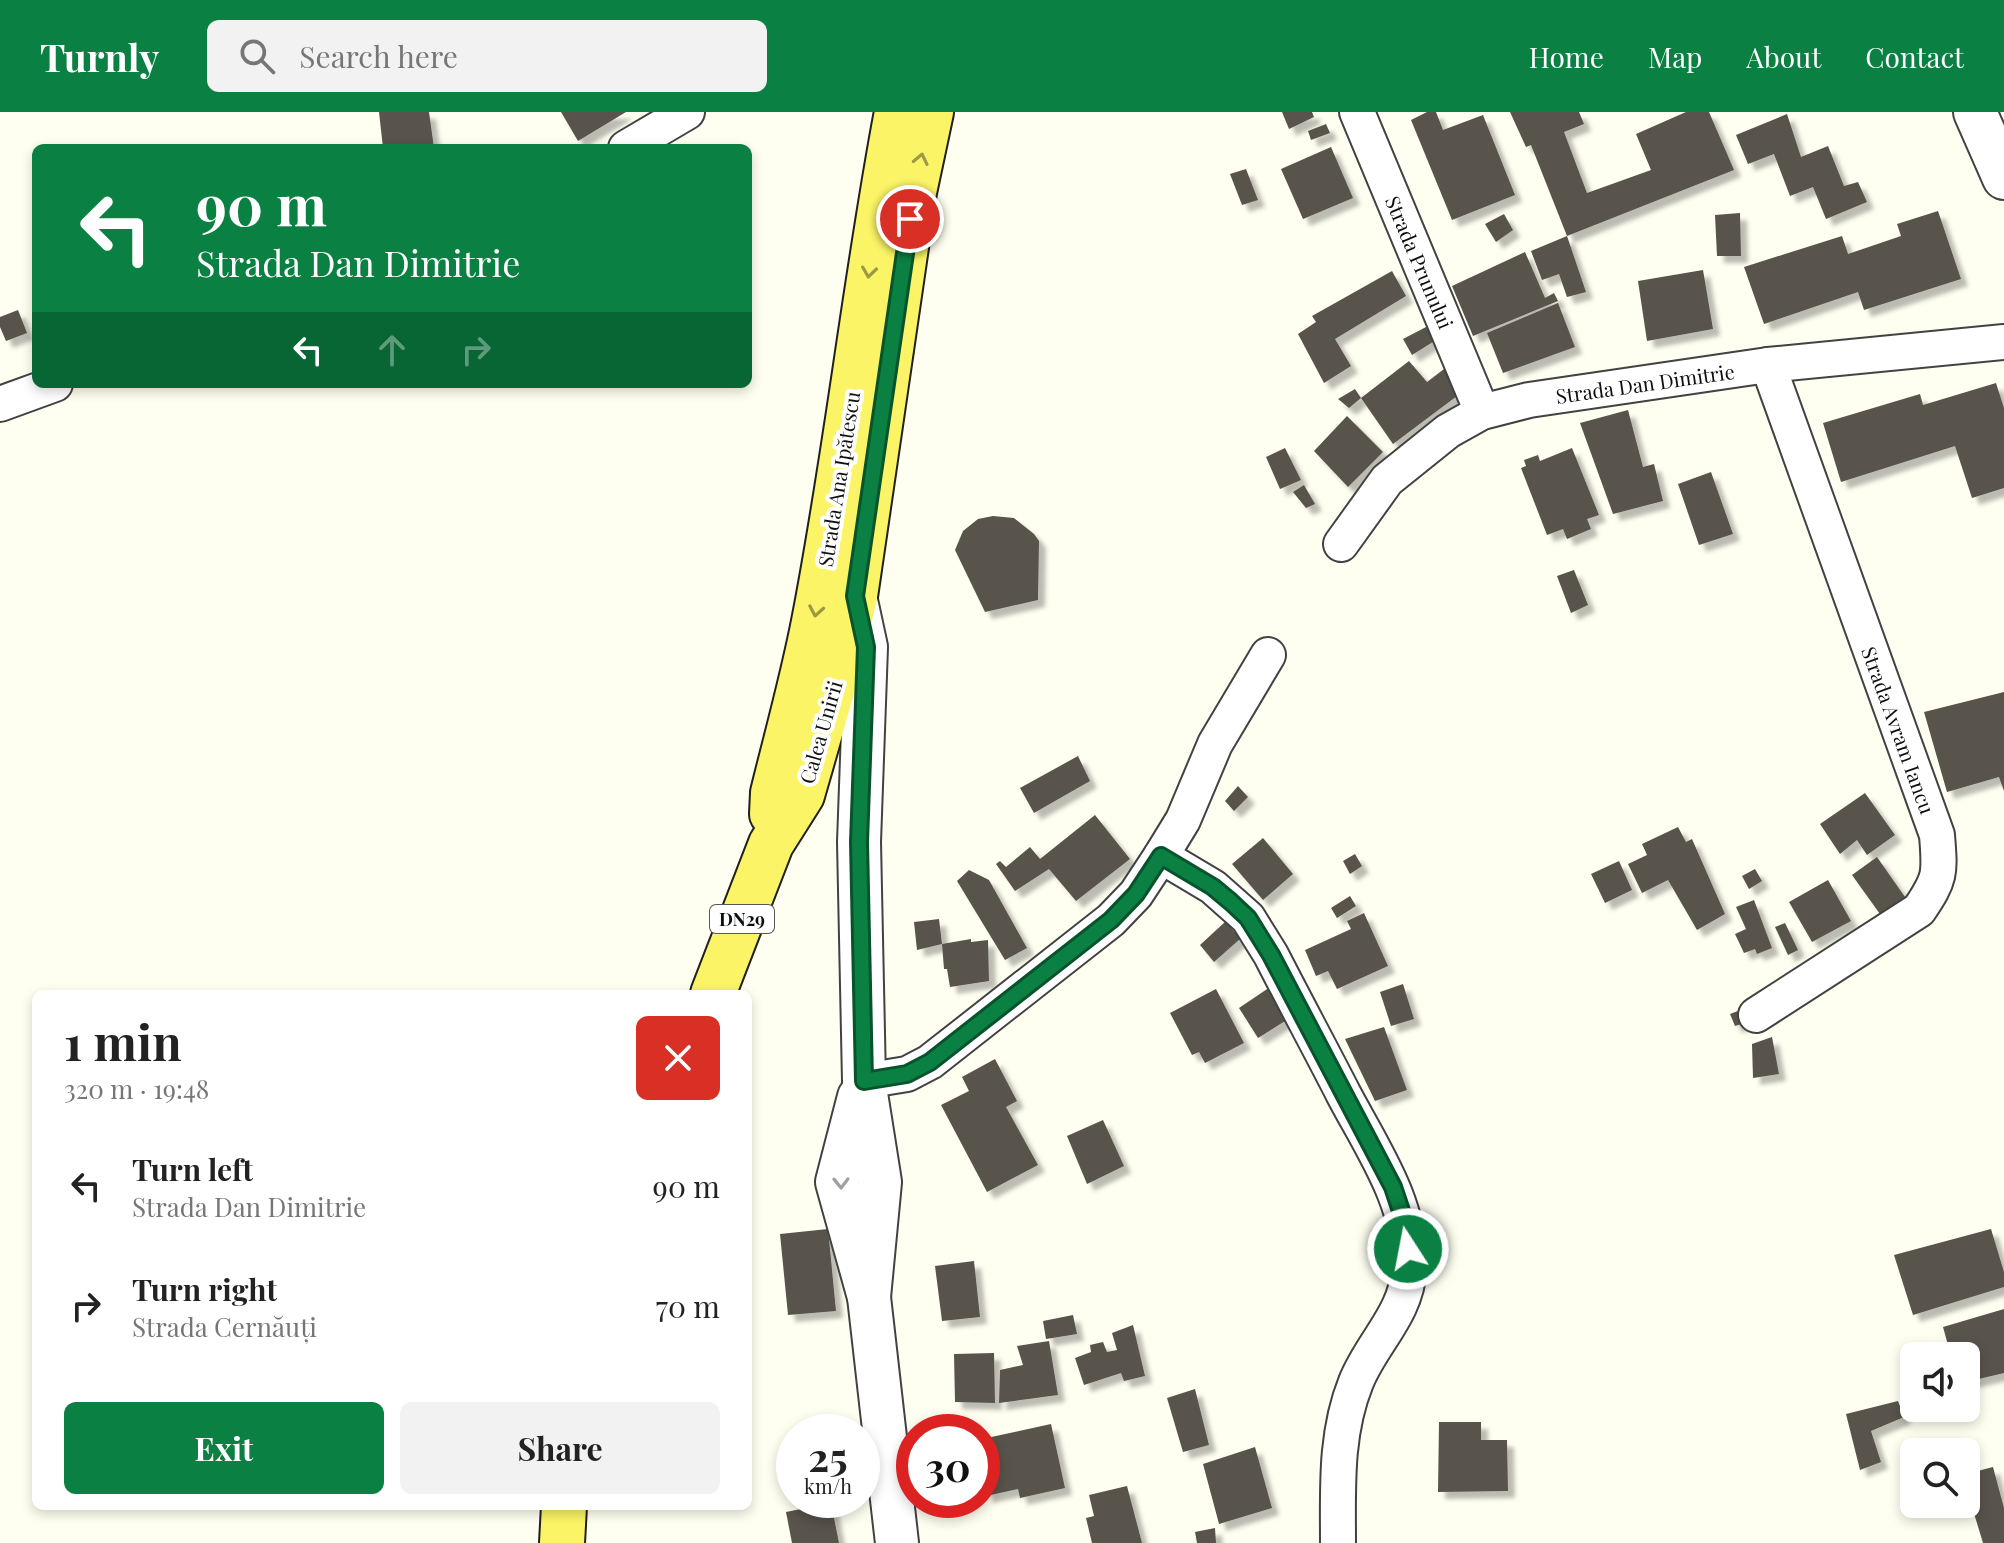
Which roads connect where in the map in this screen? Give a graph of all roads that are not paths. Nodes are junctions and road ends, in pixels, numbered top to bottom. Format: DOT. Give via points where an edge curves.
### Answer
graph roads {
  1 [pos="687,112"];
  2 [pos="897,112"];
  3 [pos="931,112"];
  4 [pos="1357,112"];
  5 [pos="1975,112"];
  6 [pos="633,144"];
  7 [pos="2004,178"];
  8 [pos="2004,342"];
  9 [pos="1768,365"];
  10 [pos="44,388"];
  11 [pos="0,404"];
  12 [pos="1482,412"];
  13 [pos="1341,544"];
  14 [pos="855,596"];
  15 [pos="1268,655"];
  16 [pos="771,844"];
  17 [pos="1161,856"];
  18 [pos="715,990"];
  19 [pos="1756,1015"];
  20 [pos="864,1081"];
  21 [pos="564,1510"];
  22 [pos="562,1543"];
  23 [pos="897,1543"];
  24 [pos="1338,1543"];
  1 -- 6 [label="street"];
  2 -- 16 [label="main road, Strada Ana Ipătescu / DN29, one-way" via="814,624 773,793"];
  14 -- 3 [label="main road, Strada Ana Ipătescu / DN29, one-way" via="914,192"];
  4 -- 12 [label="street, Strada Prunului"];
  5 -- 7 [label="street"];
  8 -- 9 [label="street, Strada Dan Dimitrie"];
  9 -- 12 [label="street, Strada Dan Dimitrie" via="1529,400"];
  9 -- 19 [label="street, Strada Avram Iancu" via="1937,835 1940,873 1919,910"];
  10 -- 11 [label="street"];
  12 -- 13 [label="street, Strada Dan Dimitrie" via="1448,431 1387,480"];
  14 -- 16 [label="main road, Calea Unirii / DN29" via="802,795"];
  14 -- 20 [label="street" via="866,647 859,842"];
  15 -- 17 [label="street" via="1215,744 1183,820"];
  16 -- 18 [label="main road, Calea Unirii / DN29"];
  17 -- 20 [label="street" via="1111,920 930,1062 907,1074"];
  17 -- 24 [label="street" via="1213,887 1248,918 1393,1187 1407,1229 1410,1269 1400,1309 1357,1378 1346,1408 1337,1457"];
  20 -- 23 [label="street" via="837,1182 869,1297"];
  21 -- 22 [label="main road"];
}
